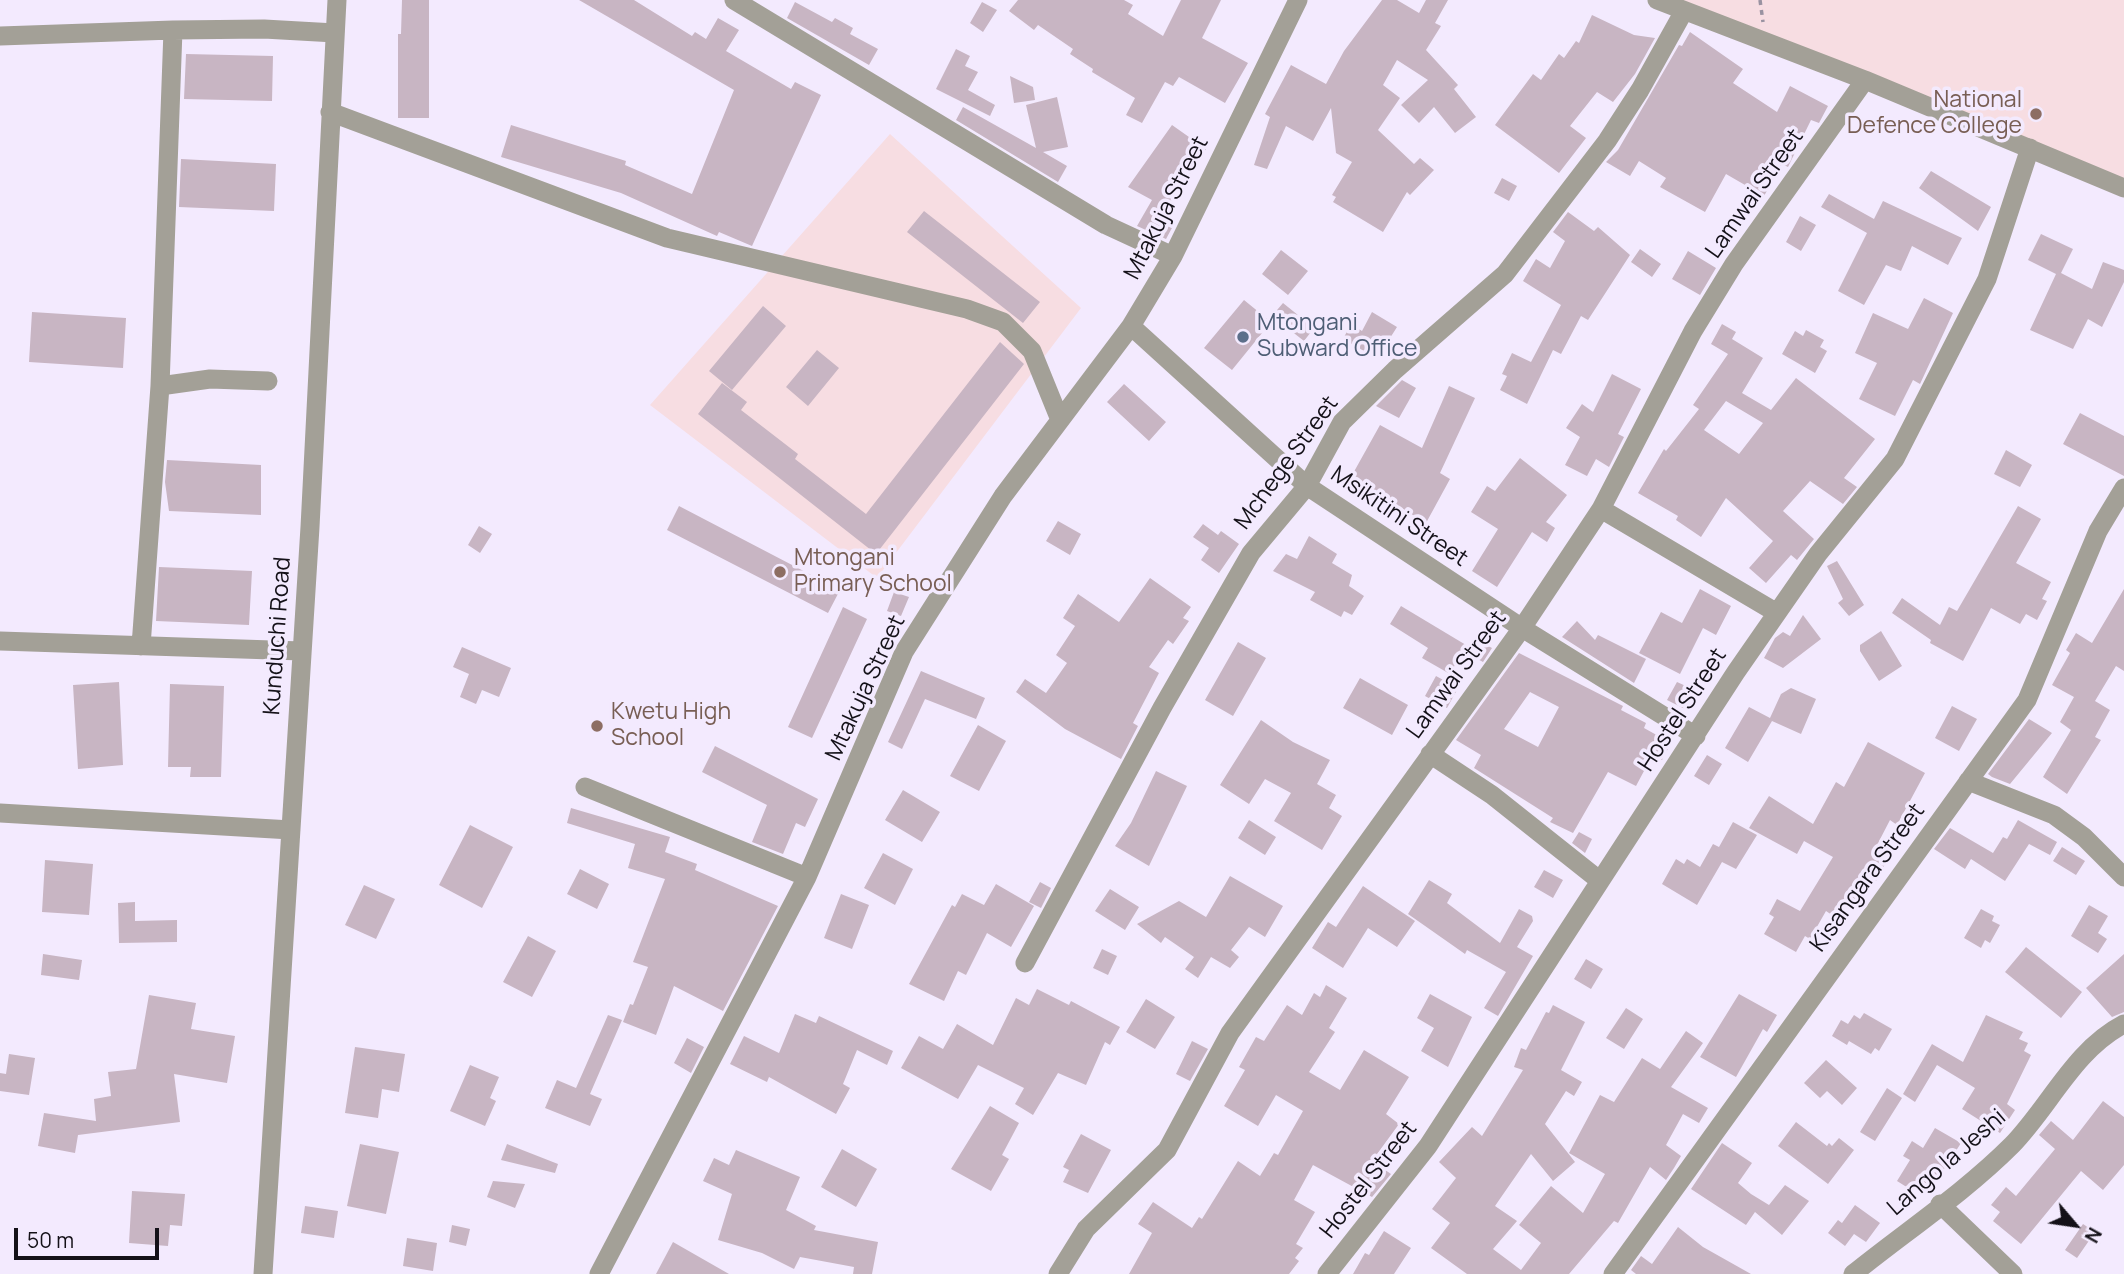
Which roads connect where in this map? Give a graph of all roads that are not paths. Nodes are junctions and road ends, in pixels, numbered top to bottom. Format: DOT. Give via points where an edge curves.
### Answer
graph roads {
  1 [pos="337,0"];
  2 [pos="734,0"];
  3 [pos="1298,0"];
  4 [pos="1657,0"];
  5 [pos="1684,10"];
  6 [pos="173,30"];
  7 [pos="335,33"];
  8 [pos="0,36"];
  9 [pos="1866,80"];
  10 [pos="330,113"];
  11 [pos="2029,148"];
  12 [pos="2124,188"];
  13 [pos="1173,257"];
  14 [pos="1131,326"];
  15 [pos="268,381"];
  16 [pos="159,386"];
  17 [pos="1060,420"];
  18 [pos="1307,486"];
  19 [pos="2124,488"];
  20 [pos="1601,509"];
  21 [pos="1777,613"];
  22 [pos="1522,628"];
  23 [pos="0,641"];
  24 [pos="141,646"];
  25 [pos="302,651"];
  26 [pos="1696,736"];
  27 [pos="1430,754"];
  28 [pos="1968,780"];
  29 [pos="585,787"];
  30 [pos="0,813"];
  31 [pos="291,830"];
  32 [pos="807,877"];
  33 [pos="2124,877"];
  34 [pos="1599,880"];
  35 [pos="1025,962"];
  36 [pos="2124,1024"];
  37 [pos="1940,1204"];
  38 [pos="263,1274"];
  39 [pos="599,1274"];
  40 [pos="1058,1274"];
  41 [pos="1327,1274"];
  42 [pos="1613,1274"];
  43 [pos="1853,1274"];
  44 [pos="2012,1274"];
  1 -- 7 [label="street, Kunduchi Road"];
  2 -- 13 [label="street" via="1105,225"];
  3 -- 13 [label="street, Mtakuja Street"];
  4 -- 5 [label="street"];
  5 -- 9 [label="street"];
  5 -- 18 [label="street, Mchege Street" via="1607,141 1505,274 1342,422"];
  6 -- 7 [label="street"];
  6 -- 8 [label="street"];
  6 -- 16 [label="street"];
  7 -- 10 [label="street, Kunduchi Road"];
  9 -- 11 [label="street"];
  9 -- 20 [label="street, Lamwai Street" via="1734,264 1693,331"];
  10 -- 17 [label="street" via="667,238 967,309 1003,322 1032,351"];
  10 -- 25 [label="street, Kunduchi Road"];
  11 -- 12 [label="street"];
  11 -- 21 [label="street, Hostel Street" via="1987,279 1895,459"];
  13 -- 14 [label="street, Mtakuja Street"];
  14 -- 17 [label="street, Mtakuja Street"];
  14 -- 18 [label="street, Msikitini Street"];
  15 -- 16 [label="street" via="210,379"];
  16 -- 24 [label="street"];
  17 -- 32 [label="street, Mtakuja Street" via="1003,496 904,652"];
  18 -- 22 [label="street, Msikitini Street"];
  18 -- 35 [label="street, Mchege Street" via="1251,554"];
  19 -- 28 [label="street, Kisangara Street" via="2098,531 2026,700"];
  20 -- 21 [label="street"];
  20 -- 22 [label="street, Lamwai Street"];
  21 -- 26 [label="street, Hostel Street"];
  22 -- 26 [label="street, Msikitini Street"];
  22 -- 27 [label="street, Lamwai Street"];
  23 -- 24 [label="street"];
  24 -- 25 [label="street"];
  25 -- 31 [label="street, Kunduchi Road"];
  26 -- 34 [label="street, Hostel Street"];
  27 -- 34 [label="street" via="1493,795"];
  27 -- 40 [label="street, Lamwai Street" via="1230,1032 1167,1150 1086,1229"];
  28 -- 33 [label="street" via="2054,816"];
  28 -- 42 [label="street, Kisangara Street"];
  29 -- 32 [label="street"];
  30 -- 31 [label="street"];
  31 -- 38 [label="street, Kunduchi Road"];
  32 -- 39 [label="street, Mtakuja Street"];
  34 -- 41 [label="street, Hostel Street" via="1428,1146"];
  36 -- 37 [label="street, Lango la Jeshi" via="2098,1040 2012,1144"];
  37 -- 43 [label="street, Lango la Jeshi"];
  37 -- 44 [label="street"];
}
